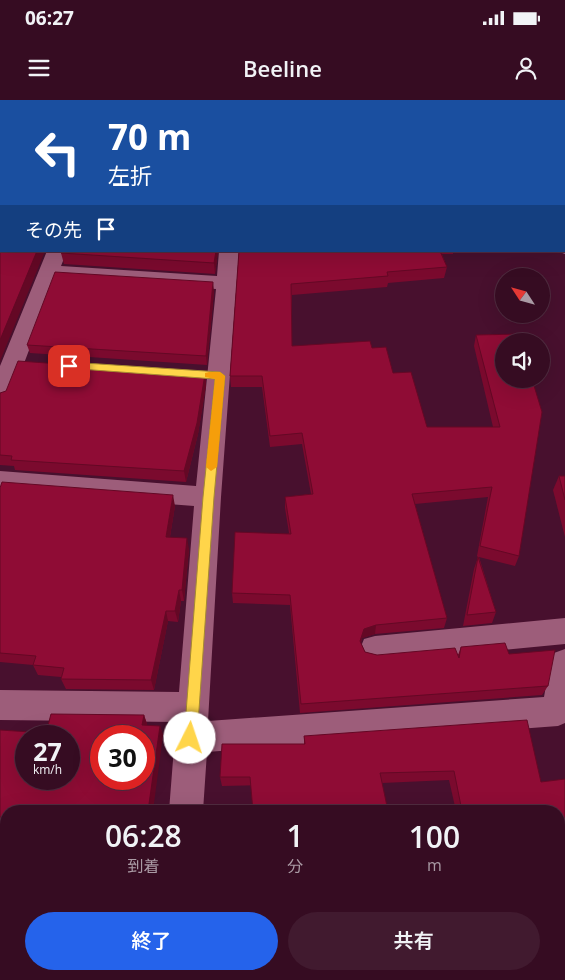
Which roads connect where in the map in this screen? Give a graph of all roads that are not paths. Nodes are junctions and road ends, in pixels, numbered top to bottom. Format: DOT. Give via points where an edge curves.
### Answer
graph roads {
  1 [pos="57,252"];
  2 [pos="229,252"];
  3 [pos="49,272"];
  4 [pos="228,283"];
  5 [pos="0,394"];
  6 [pos="0,481"];
  7 [pos="208,497"];
  8 [pos="565,631"];
  9 [pos="375,649"];
  10 [pos="565,662"];
  11 [pos="0,705"];
  12 [pos="192,707"];
  13 [pos="190,738"];
  14 [pos="186,805"];
  1 -- 3 [label="street"];
  2 -- 4 [label="street"];
  3 -- 4 [label="street"];
  3 -- 5 [label="street" via="23,363"];
  4 -- 7 [label="street" via="210,375"];
  6 -- 7 [label="street"];
  7 -- 12 [label="street"];
  8 -- 9 [label="street"];
  10 -- 13 [label="street" via="558,711"];
  11 -- 12 [label="street"];
  12 -- 13 [label="street"];
  13 -- 14 [label="street"];
}
